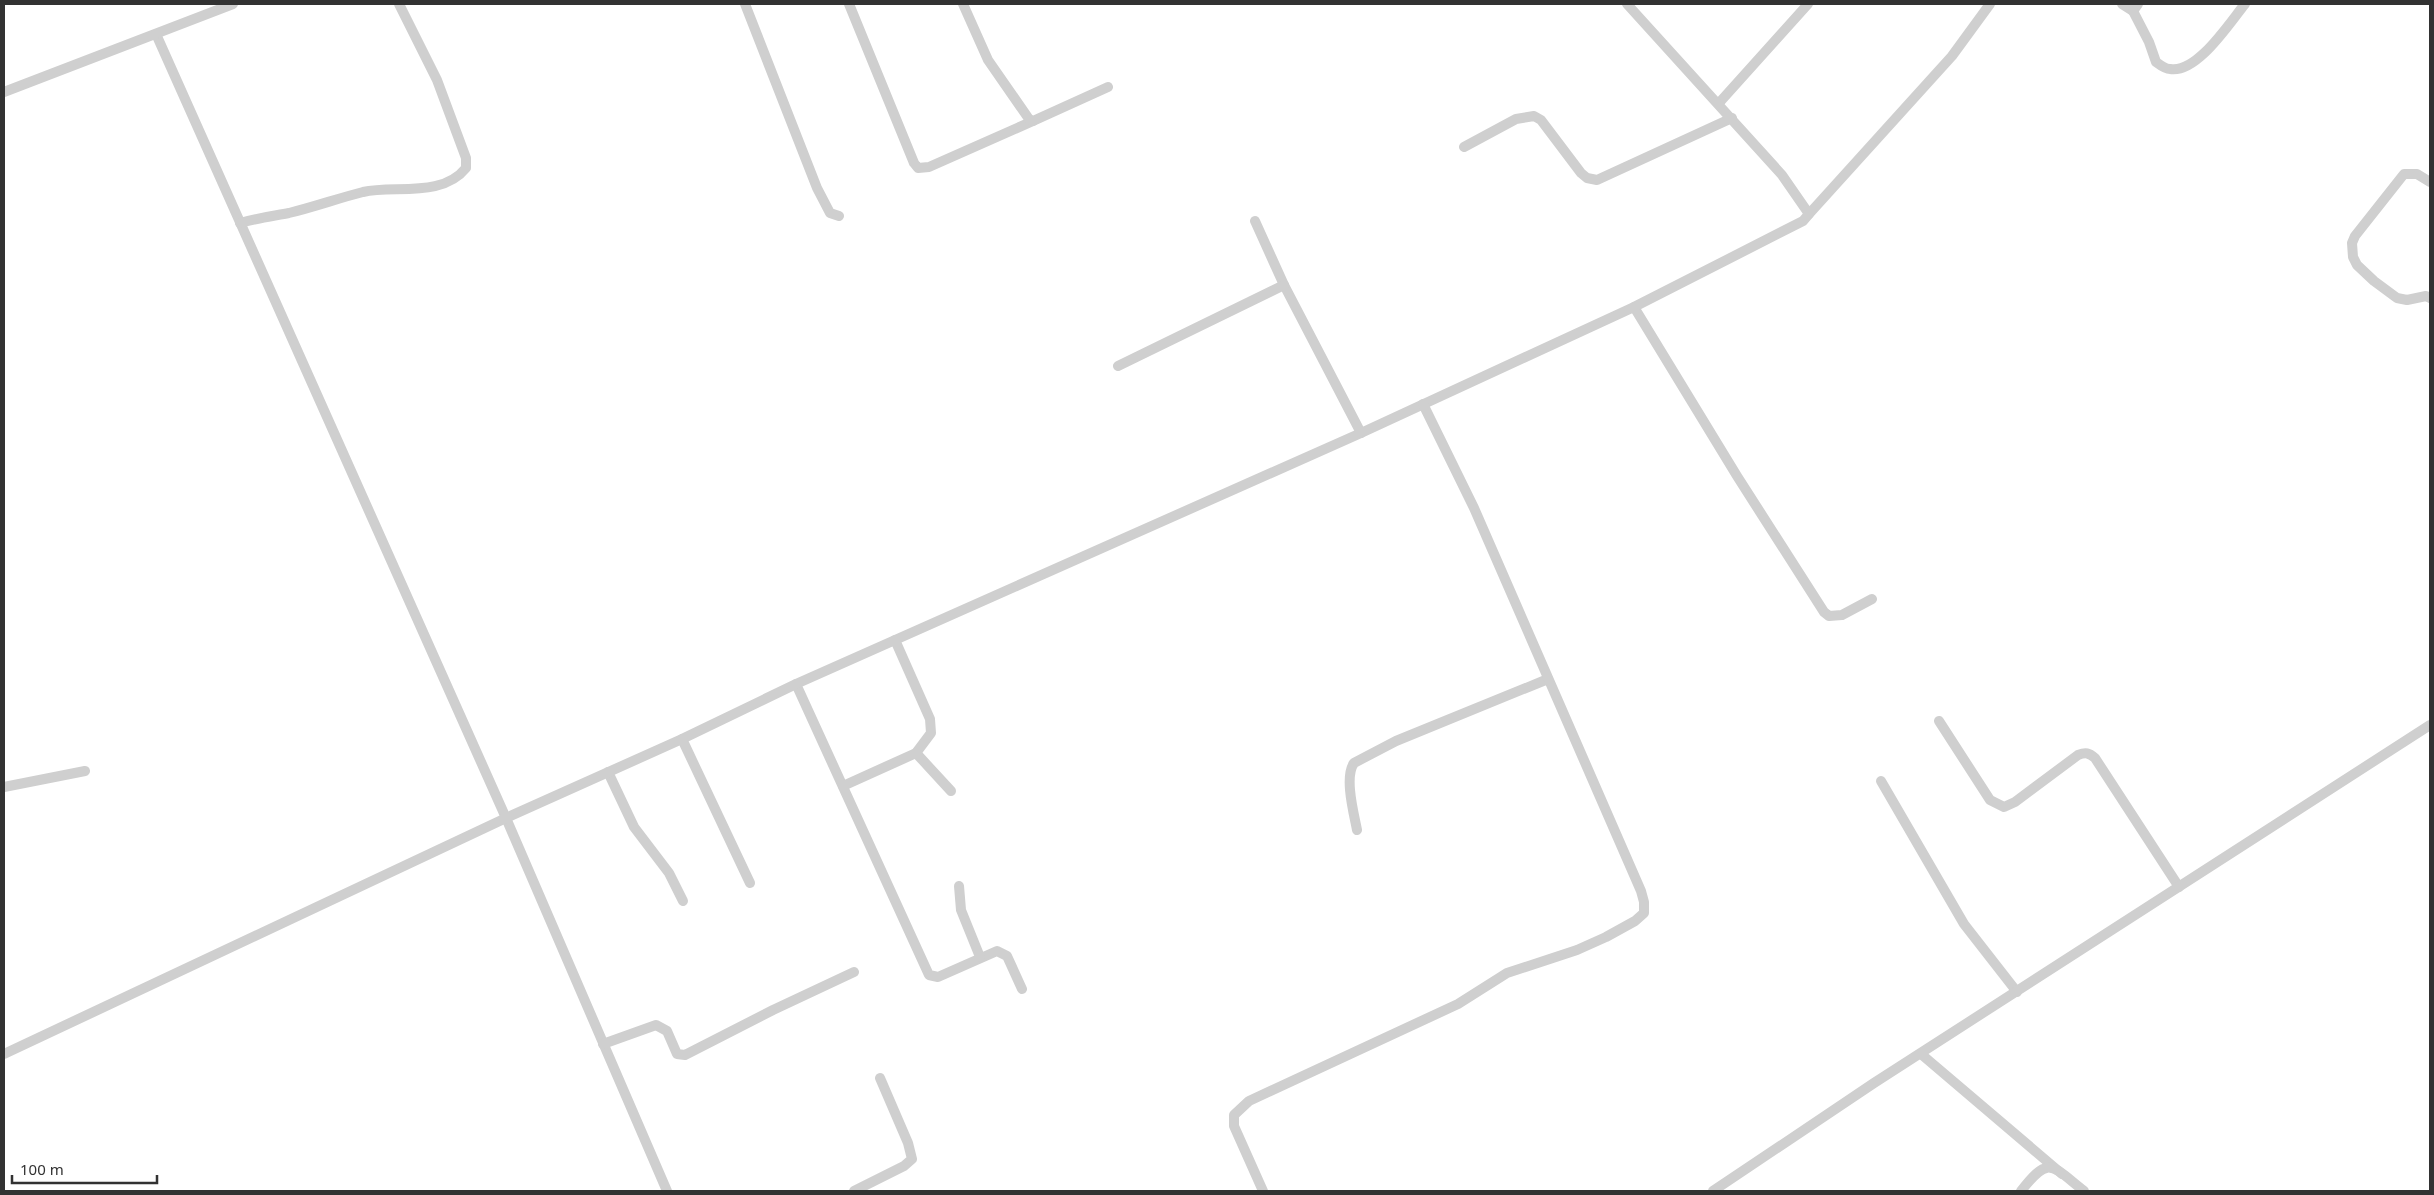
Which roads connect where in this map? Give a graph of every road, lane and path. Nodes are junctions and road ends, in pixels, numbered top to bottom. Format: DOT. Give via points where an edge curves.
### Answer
graph roads {
  1 [pos="233,4"];
  2 [pos="399,4"];
  3 [pos="745,4"];
  4 [pos="848,4"];
  5 [pos="963,4"];
  6 [pos="1627,4"];
  7 [pos="1808,4"];
  8 [pos="1990,4"];
  9 [pos="2122,4"];
  10 [pos="2244,4"];
  11 [pos="2136,8"];
  12 [pos="156,34"];
  13 [pos="1108,87"];
  14 [pos="4,92"];
  15 [pos="1719,103"];
  16 [pos="1732,118"];
  17 [pos="1033,121"];
  18 [pos="1464,147"];
  19 [pos="2430,182"];
  20 [pos="1809,214"];
  21 [pos="839,216"];
  22 [pos="1255,221"];
  23 [pos="240,223"];
  24 [pos="1284,285"];
  25 [pos="2430,298"];
  26 [pos="1634,307"];
  27 [pos="1118,366"];
  28 [pos="1423,404"];
  29 [pos="1361,433"];
  30 [pos="1872,599"];
  31 [pos="895,640"];
  32 [pos="1548,679"];
  33 [pos="796,684"];
  34 [pos="1939,721"];
  35 [pos="2430,725"];
  36 [pos="682,739"];
  37 [pos="916,753"];
  38 [pos="85,771"];
  39 [pos="608,772"];
  40 [pos="1881,781"];
  41 [pos="843,786"];
  42 [pos="4,787"];
  43 [pos="951,791"];
  44 [pos="506,818"];
  45 [pos="1357,830"];
  46 [pos="750,883"];
  47 [pos="959,886"];
  48 [pos="2179,887"];
  49 [pos="683,901"];
  50 [pos="980,957"];
  51 [pos="854,972"];
  52 [pos="1022,989"];
  53 [pos="2017,992"];
  54 [pos="603,1044"];
  55 [pos="4,1054"];
  56 [pos="1921,1054"];
  57 [pos="880,1078"];
  58 [pos="2062,1174"];
  59 [pos="667,1191"];
  60 [pos="854,1191"];
  61 [pos="1263,1191"];
  62 [pos="1713,1191"];
  63 [pos="2021,1191"];
  64 [pos="2084,1191"];
  1 -- 12 [label="street"];
  2 -- 23 [label="street" via="437,80 466,158 466,168 454,178 429,186 364,192"];
  3 -- 21 [label="street" via="816,188 830,213"];
  4 -- 17 [label="street" via="918,168 929,167"];
  5 -- 17 [label="street" via="988,60"];
  6 -- 15 [label="street"];
  7 -- 15 [label="street"];
  8 -- 20 [label="street" via="1952,56"];
  9 -- 11 [label="street"];
  10 -- 11 [label="street" via="2200,59 2184,68 2170,70 2156,62"];
  12 -- 14 [label="street"];
  12 -- 23 [label="street"];
  13 -- 17 [label="street"];
  15 -- 16 [label="street"];
  16 -- 18 [label="street" via="1597,180 1581,173 1541,120 1534,116 1516,119"];
  16 -- 20 [label="street" via="1782,175"];
  19 -- 25 [label="street" via="2417,174 2404,174 2355,236 2352,249 2357,265 2397,298"];
  20 -- 26 [label="street" via="1783,233"];
  22 -- 24 [label="street"];
  23 -- 44 [label="street"];
  24 -- 27 [label="street"];
  24 -- 29 [label="street"];
  26 -- 28 [label="street"];
  26 -- 30 [label="street" via="1824,612 1829,616 1842,615"];
  28 -- 29 [label="street"];
  28 -- 32 [label="street" via="1474,508"];
  29 -- 31 [label="street"];
  31 -- 33 [label="street"];
  31 -- 37 [label="street" via="932,727 927,740"];
  32 -- 45 [label="street" via="1396,740 1354,763 1350,769 1350,780"];
  32 -- 61 [label="street" via="1641,890 1644,913 1606,937 1506,973 1458,1004 1249,1100 1234,1115 1234,1126"];
  33 -- 36 [label="street"];
  33 -- 41 [label="street"];
  34 -- 48 [label="street" via="1990,800 2004,807 2078,755 2090,754"];
  35 -- 48 [label="street"];
  36 -- 39 [label="street"];
  36 -- 46 [label="street"];
  37 -- 41 [label="street"];
  37 -- 43 [label="street"];
  38 -- 42 [label="street"];
  39 -- 44 [label="street"];
  39 -- 49 [label="street" via="634,827 670,873"];
  40 -- 53 [label="street" via="1964,924"];
  41 -- 50 [label="street" via="929,975 938,977"];
  44 -- 54 [label="street"];
  44 -- 55 [label="street"];
  47 -- 50 [label="street" via="961,910"];
  48 -- 53 [label="street"];
  50 -- 52 [label="street" via="991,952 1003,952"];
  51 -- 54 [label="street" via="685,1055 678,1054 667,1031 656,1025"];
  53 -- 56 [label="street"];
  54 -- 59 [label="street"];
  56 -- 58 [label="street"];
  56 -- 62 [label="street"];
  57 -- 60 [label="street" via="912,1159"];
  58 -- 63 [label="street" via="2048,1166 2040,1168"];
  58 -- 64 [label="street"];
}
